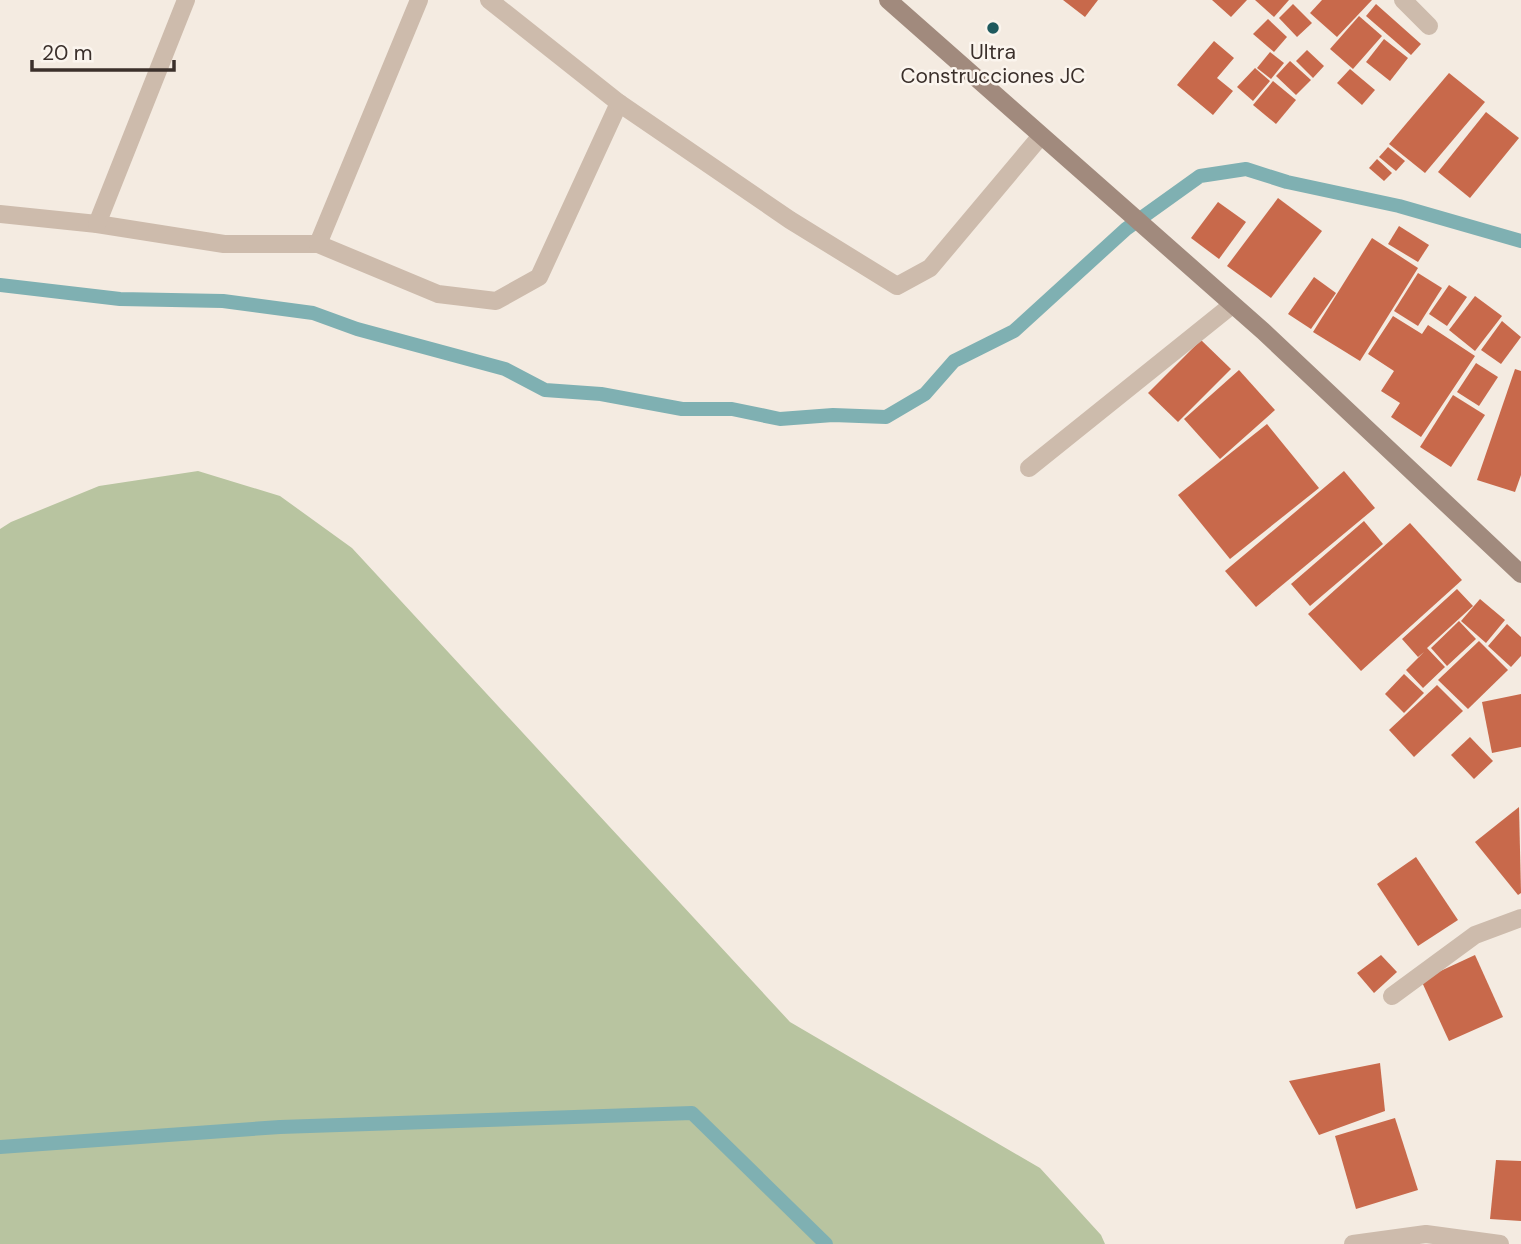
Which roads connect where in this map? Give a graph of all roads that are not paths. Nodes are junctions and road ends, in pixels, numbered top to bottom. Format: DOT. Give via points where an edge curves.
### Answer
graph roads {
  1 [pos="187,0"];
  2 [pos="419,0"];
  3 [pos="489,0"];
  4 [pos="888,0"];
  5 [pos="1403,0"];
  6 [pos="1429,26"];
  7 [pos="619,103"];
  8 [pos="1040,137"];
  9 [pos="0,214"];
  10 [pos="97,224"];
  11 [pos="318,244"];
  12 [pos="1232,304"];
  13 [pos="1029,468"];
  14 [pos="1521,574"];
  15 [pos="1521,918"];
  16 [pos="1392,996"];
  17 [pos="1353,1244"];
  18 [pos="1500,1244"];
  1 -- 10 [label="street"];
  2 -- 11 [label="street"];
  3 -- 7 [label="street"];
  4 -- 8 [label="main road"];
  5 -- 6 [label="street"];
  7 -- 8 [label="street" via="790,220 897,286 930,268"];
  7 -- 11 [label="street" via="539,277 496,301 438,295"];
  8 -- 12 [label="main road"];
  9 -- 10 [label="street"];
  10 -- 11 [label="street" via="225,244"];
  12 -- 13 [label="street"];
  12 -- 14 [label="main road"];
  15 -- 16 [label="street" via="1475,935"];
  17 -- 18 [label="street" via="1426,1234"];
}
